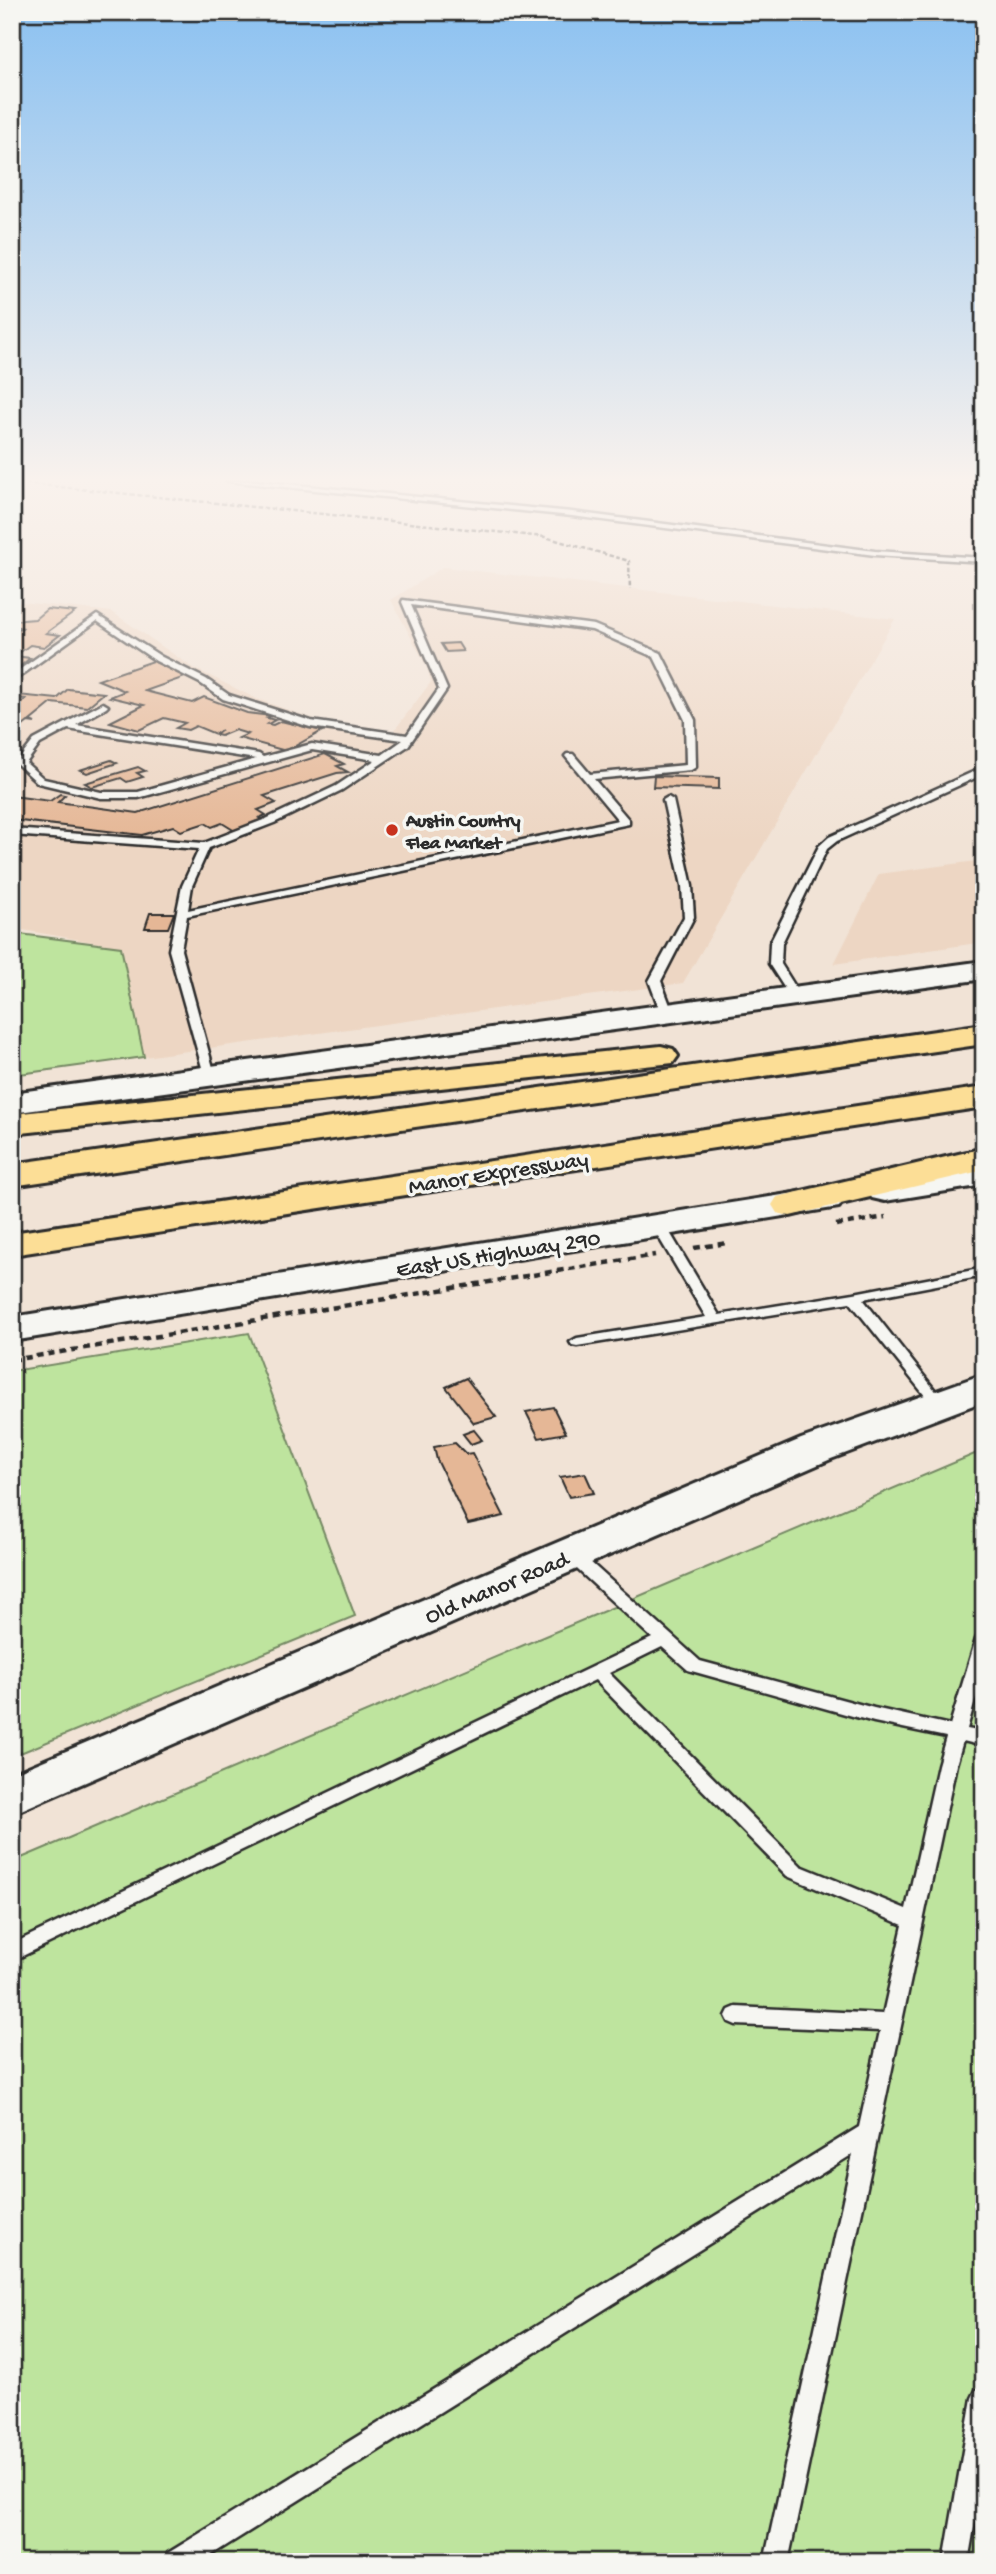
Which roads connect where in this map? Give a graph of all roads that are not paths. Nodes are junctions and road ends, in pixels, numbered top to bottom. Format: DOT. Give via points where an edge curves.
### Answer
graph roads {
  1 [pos="12,679"];
  2 [pos="103,706"];
  3 [pos="67,726"];
  4 [pos="409,738"];
  5 [pos="570,755"];
  6 [pos="263,758"];
  7 [pos="384,758"];
  8 [pos="984,769"];
  9 [pos="586,778"];
  10 [pos="668,800"];
  11 [pos="12,832"];
  12 [pos="205,845"];
  13 [pos="182,914"];
  14 [pos="984,970"];
  15 [pos="795,996"];
  16 [pos="667,1013"];
  17 [pos="984,1022"];
  18 [pos="984,1034"];
  19 [pos="209,1075"];
  20 [pos="984,1097"];
  21 [pos="12,1103"];
  22 [pos="12,1124"];
  23 [pos="984,1159"];
  24 [pos="984,1174"];
  25 [pos="12,1175"];
  26 [pos="790,1205"];
  27 [pos="667,1239"];
  28 [pos="12,1244"];
  29 [pos="984,1272"];
  30 [pos="854,1297"];
  31 [pos="715,1319"];
  32 [pos="12,1329"];
  33 [pos="577,1342"];
  34 [pos="984,1387"];
  35 [pos="939,1404"];
  36 [pos="571,1554"];
  37 [pos="664,1639"];
  38 [pos="984,1639"];
  39 [pos="598,1672"];
  40 [pos="959,1732"];
  41 [pos="984,1739"];
  42 [pos="12,1795"];
  43 [pos="914,1921"];
  44 [pos="12,1953"];
  45 [pos="736,2016"];
  46 [pos="892,2023"];
  47 [pos="868,2133"];
  48 [pos="984,2398"];
  49 [pos="177,2562"];
  50 [pos="776,2562"];
  51 [pos="956,2562"];
  1 -- 4 [label="lane" via="97,617 226,697 310,724"];
  2 -- 3 [label="lane"];
  3 -- 6 [label="lane"];
  3 -- 6 [label="lane" via="37,742 20,762 41,781 101,795 138,795"];
  4 -- 7 [label="lane"];
  4 -- 9 [label="lane" via="443,689 406,602 594,628 658,654 690,720 691,767"];
  5 -- 9 [label="lane"];
  6 -- 7 [label="lane" via="312,747"];
  7 -- 12 [label="lane" via="339,788"];
  8 -- 15 [label="lane" via="833,839 823,848 776,943 775,964"];
  9 -- 13 [label="lane" via="625,822"];
  10 -- 16 [label="lane" via="687,886 689,917 655,981"];
  11 -- 12 [label="lane"];
  12 -- 13 [label="lane" via="187,886"];
  13 -- 19 [label="lane" via="175,950"];
  14 -- 15 [label="main road"];
  15 -- 16 [label="main road"];
  16 -- 19 [label="main road"];
  17 -- 22 [label="highway"];
  18 -- 25 [label="highway"];
  19 -- 21 [label="main road"];
  20 -- 28 [label="highway, Manor Expressway"];
  23 -- 26 [label="highway"];
  24 -- 26 [label="main road, East US Highway 290"];
  26 -- 27 [label="main road, East US Highway 290"];
  27 -- 31 [label="lane"];
  27 -- 32 [label="main road, East US Highway 290"];
  29 -- 30 [label="lane"];
  30 -- 31 [label="lane"];
  30 -- 35 [label="lane"];
  31 -- 33 [label="lane"];
  34 -- 35 [label="main road, Old Manor Road"];
  35 -- 36 [label="main road, Old Manor Road" via="816,1448"];
  36 -- 37 [label="lane"];
  36 -- 42 [label="main road, Old Manor Road"];
  37 -- 39 [label="lane"];
  37 -- 40 [label="lane" via="694,1666 874,1715"];
  38 -- 40 [label="lane"];
  39 -- 43 [label="lane" via="794,1871"];
  39 -- 44 [label="lane"];
  40 -- 41 [label="lane"];
  40 -- 43 [label="lane" via="947,1765"];
  43 -- 46 [label="lane"];
  45 -- 46 [label="lane"];
  46 -- 47 [label="lane"];
  47 -- 49 [label="lane"];
  47 -- 50 [label="lane"];
  48 -- 51 [label="lane"];
}
